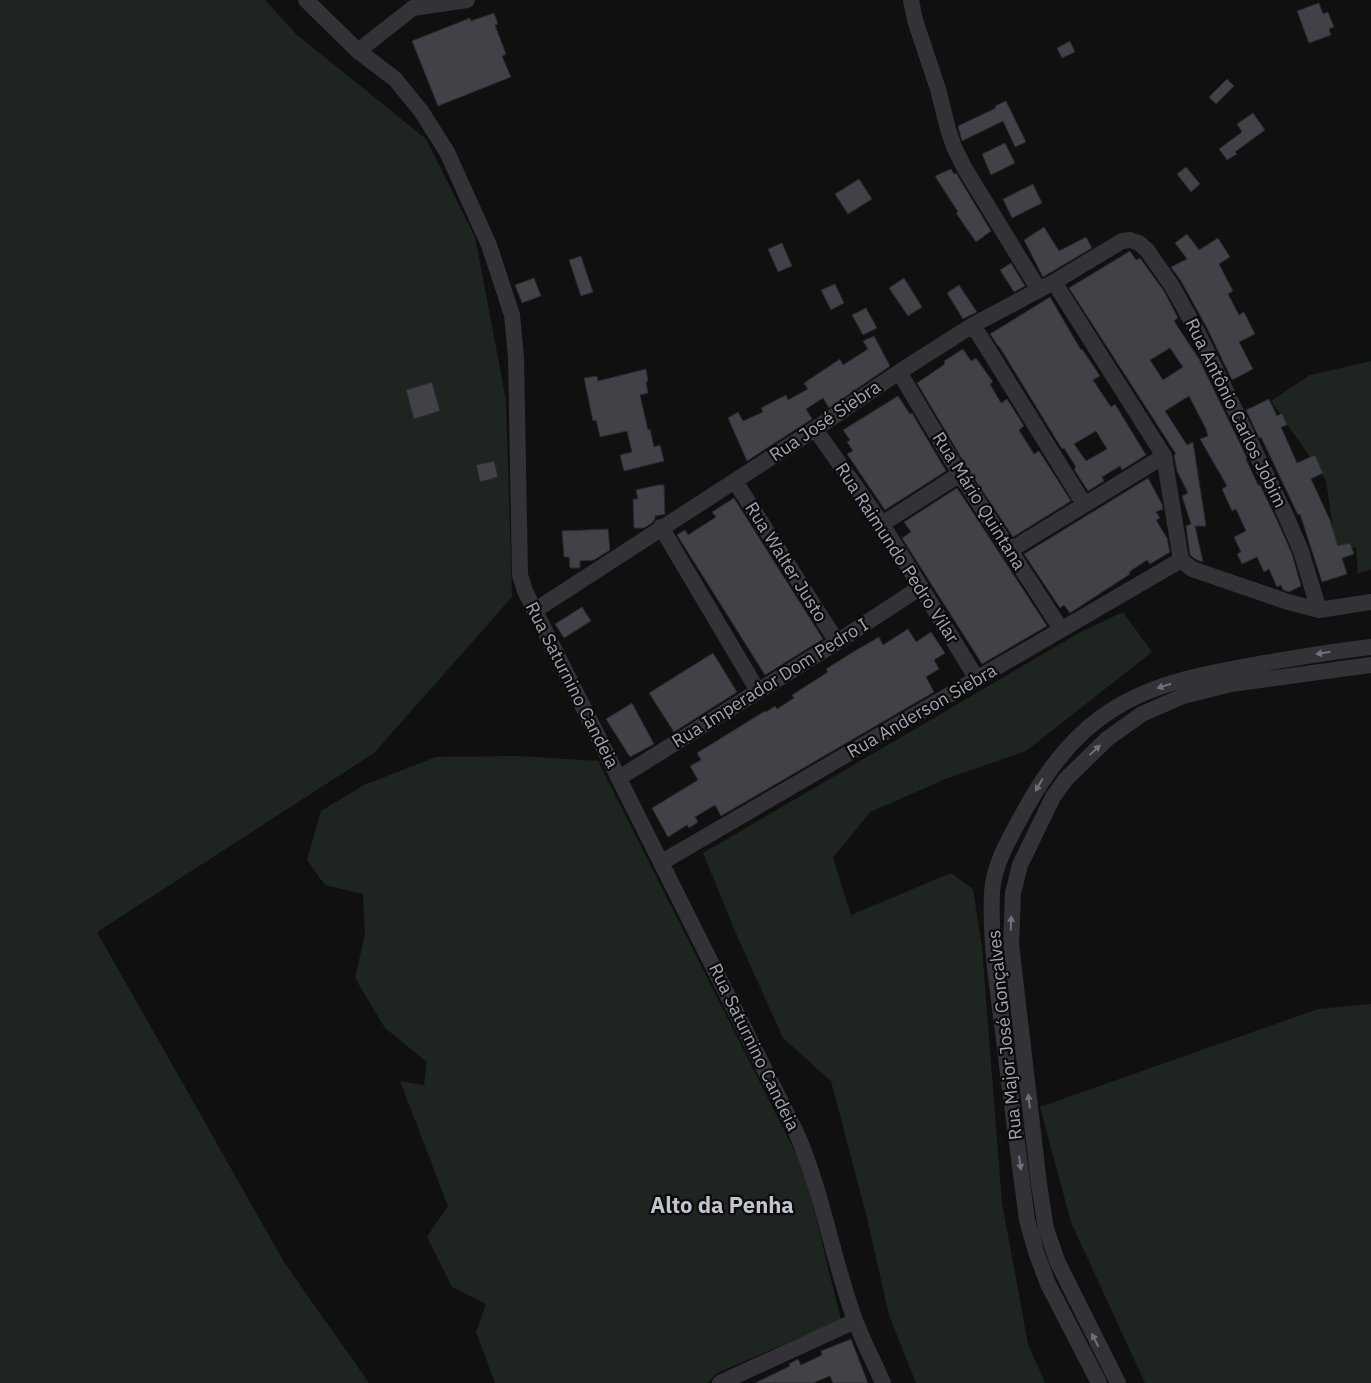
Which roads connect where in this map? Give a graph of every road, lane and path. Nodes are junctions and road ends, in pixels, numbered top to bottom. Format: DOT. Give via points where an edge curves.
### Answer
graph roads {
  1 [pos="306,0"];
  2 [pos="467,0"];
  3 [pos="911,0"];
  4 [pos="412,4"];
  5 [pos="358,51"];
  6 [pos="1122,241"];
  7 [pos="1046,286"];
  8 [pos="973,325"];
  9 [pos="898,372"];
  10 [pos="816,429"];
  11 [pos="1164,456"];
  12 [pos="960,474"];
  13 [pos="735,481"];
  14 [pos="1084,504"];
  15 [pos="882,524"];
  16 [pos="661,527"];
  17 [pos="1009,551"];
  18 [pos="1181,560"];
  19 [pos="921,587"];
  20 [pos="1371,602"];
  21 [pos="1319,610"];
  22 [pos="534,611"];
  23 [pos="1061,629"];
  24 [pos="837,642"];
  25 [pos="1371,647"];
  26 [pos="1371,665"];
  27 [pos="977,679"];
  28 [pos="758,691"];
  29 [pos="619,778"];
  30 [pos="662,862"];
  31 [pos="855,1321"];
  32 [pos="720,1383"];
  33 [pos="883,1383"];
  34 [pos="1099,1383"];
  35 [pos="1118,1383"];
  1 -- 5 [label="street, Rua Saturnino Candeia"];
  2 -- 4 [label="street"];
  3 -- 7 [label="street" via="954,147 965,169"];
  4 -- 5 [label="street"];
  5 -- 22 [label="street, Rua Saturnino Candeia" via="395,79 447,152 488,245 512,315 516,357 520,575"];
  6 -- 7 [label="street, Rua José Siebra"];
  6 -- 21 [label="street, Rua Antônio Carlos Jobim" via="1139,243 1147,250 1198,333 1302,551"];
  7 -- 8 [label="street, Rua José Siebra"];
  7 -- 11 [label="street"];
  8 -- 9 [label="street, Rua José Siebra"];
  8 -- 14 [label="street"];
  9 -- 10 [label="street, Rua José Siebra"];
  9 -- 12 [label="street, Rua Mário Quintana"];
  10 -- 13 [label="street, Rua José Siebra"];
  10 -- 15 [label="street, Rua Raimundo Pedro Vilar"];
  11 -- 14 [label="street"];
  11 -- 18 [label="street"];
  12 -- 15 [label="street"];
  12 -- 17 [label="street, Rua Mário Quintana"];
  13 -- 16 [label="street, Rua José Siebra"];
  13 -- 24 [label="street, Rua Walter Justo"];
  14 -- 17 [label="street"];
  15 -- 19 [label="street, Rua Raimundo Pedro Vilar"];
  16 -- 22 [label="street, Rua José Siebra"];
  16 -- 28 [label="street"];
  17 -- 23 [label="street, Rua Mário Quintana"];
  18 -- 21 [label="street" via="1192,569"];
  18 -- 23 [label="street, Rua Anderson Siebra"];
  19 -- 24 [label="street, Rua Imperador Dom Pedro I"];
  19 -- 27 [label="street, Rua Raimundo Pedro Vilar"];
  20 -- 21 [label="street"];
  22 -- 29 [label="street, Rua Saturnino Candeia"];
  23 -- 27 [label="street, Rua Anderson Siebra"];
  24 -- 28 [label="street, Rua Imperador Dom Pedro I"];
  25 -- 34 [label="street, Rua Major José Gonçalves, one-way" via="1202,675 1155,689 1112,709 1073,743 1045,776 1012,833 998,866 992,890 992,950 1027,1220 1048,1284"];
  35 -- 26 [label="street, Rua Major José Gonçalves, one-way" via="1058,1263 1046,1229 1011,944 1013,893 1020,864 1053,797 1066,779 1107,739 1142,714 1183,696 1231,684"];
  27 -- 30 [label="street, Rua Anderson Siebra"];
  28 -- 29 [label="street, Rua Imperador Dom Pedro I"];
  29 -- 30 [label="street, Rua Saturnino Candeia"];
  30 -- 31 [label="street, Rua Saturnino Candeia" via="809,1161"];
  31 -- 32 [label="street"];
  31 -- 33 [label="street, Rua Saturnino Candeia"];
}
